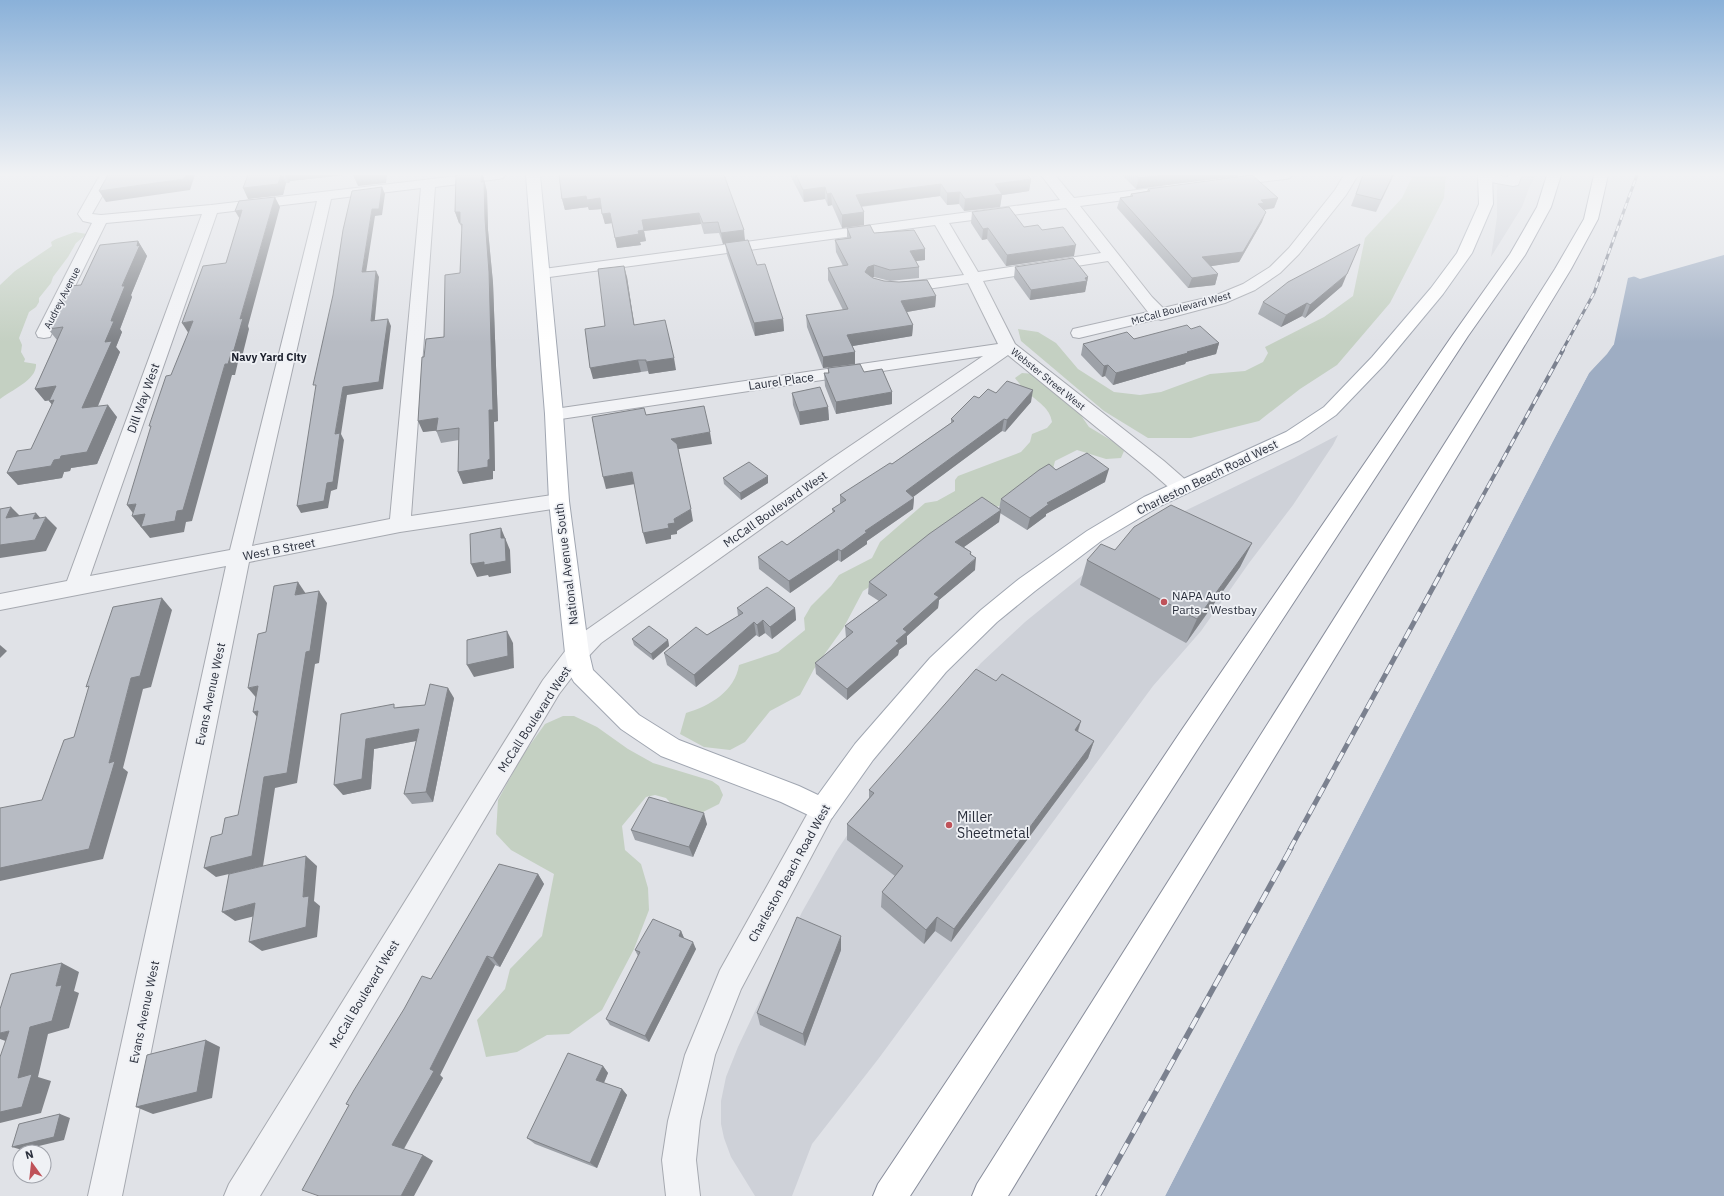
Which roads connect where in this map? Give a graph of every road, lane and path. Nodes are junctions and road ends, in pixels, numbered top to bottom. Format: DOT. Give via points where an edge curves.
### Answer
graph roads {
  1 [pos="96,231"];
  2 [pos="203,231"];
  3 [pos="316,231"];
  4 [pos="424,231"];
  5 [pos="538,231"];
  6 [pos="865,231"];
  7 [pos="946,231"];
  8 [pos="1092,231"];
  9 [pos="1310,231"];
  10 [pos="1474,231"];
  11 [pos="1531,231"];
  12 [pos="1584,231"];
  13 [pos="1112,256"];
  14 [pos="542,273"];
  15 [pos="973,277"];
  16 [pos="884,287"];
  17 [pos="1161,315"];
  18 [pos="44,333"];
  19 [pos="1079,333"];
  20 [pos="1008,347"];
  21 [pos="554,414"];
  22 [pos="1181,487"];
  23 [pos="559,501"];
  24 [pos="400,526"];
  25 [pos="239,557"];
  26 [pos="75,588"];
  27 [pos="0,602"];
  28 [pos="576,654"];
  29 [pos="823,810"];
  30 [pos="105,1196"];
  31 [pos="241,1196"];
  32 [pos="683,1196"];
  33 [pos="890,1196"];
  34 [pos="989,1196"];
  1 -- 18 [label="street, Audrey Avenue"];
  2 -- 26 [label="street, Dill Way West"];
  3 -- 25 [label="street, Evans Avenue West"];
  4 -- 24 [label="street"];
  5 -- 14 [label="main road, National Avenue South"];
  6 -- 14 [label="street"];
  7 -- 15 [label="street, Webster Street West"];
  8 -- 13 [label="street"];
  9 -- 17 [label="street, McCall Boulevard West" via="1275,270 1249,287 1219,300"];
  10 -- 22 [label="main road, Charleston Beach Road West" via="1464,253 1437,291 1330,411 1293,436"];
  11 -- 33 [label="main road" via="1517,255 1190,739"];
  12 -- 34 [label="main road"];
  13 -- 15 [label="street"];
  13 -- 17 [label="street"];
  14 -- 21 [label="main road, National Avenue South"];
  15 -- 16 [label="street" via="902,288"];
  15 -- 20 [label="street, Webster Street West"];
  17 -- 19 [label="street, McCall Boulevard West"];
  20 -- 21 [label="street, Laurel Place"];
  20 -- 22 [label="street, Webster Street West"];
  20 -- 28 [label="street, McCall Boulevard West" via="593,637"];
  21 -- 23 [label="main road, National Avenue South"];
  22 -- 29 [label="main road, Charleston Beach Road West" via="1088,540 989,616 938,665 906,701 864,752"];
  23 -- 24 [label="street, West B Street"];
  23 -- 28 [label="main road, National Avenue South"];
  24 -- 25 [label="street, West B Street"];
  25 -- 26 [label="street, West B Street"];
  25 -- 30 [label="street, Evans Avenue West"];
  26 -- 27 [label="street, West B Street"];
  28 -- 29 [label="main road, National Avenue South" via="582,675 630,722 670,748 790,794"];
  28 -- 31 [label="street, McCall Boulevard West" via="551,686"];
  29 -- 32 [label="street, Charleston Beach Road West" via="730,980 700,1055 684,1121 679,1160"];
}
